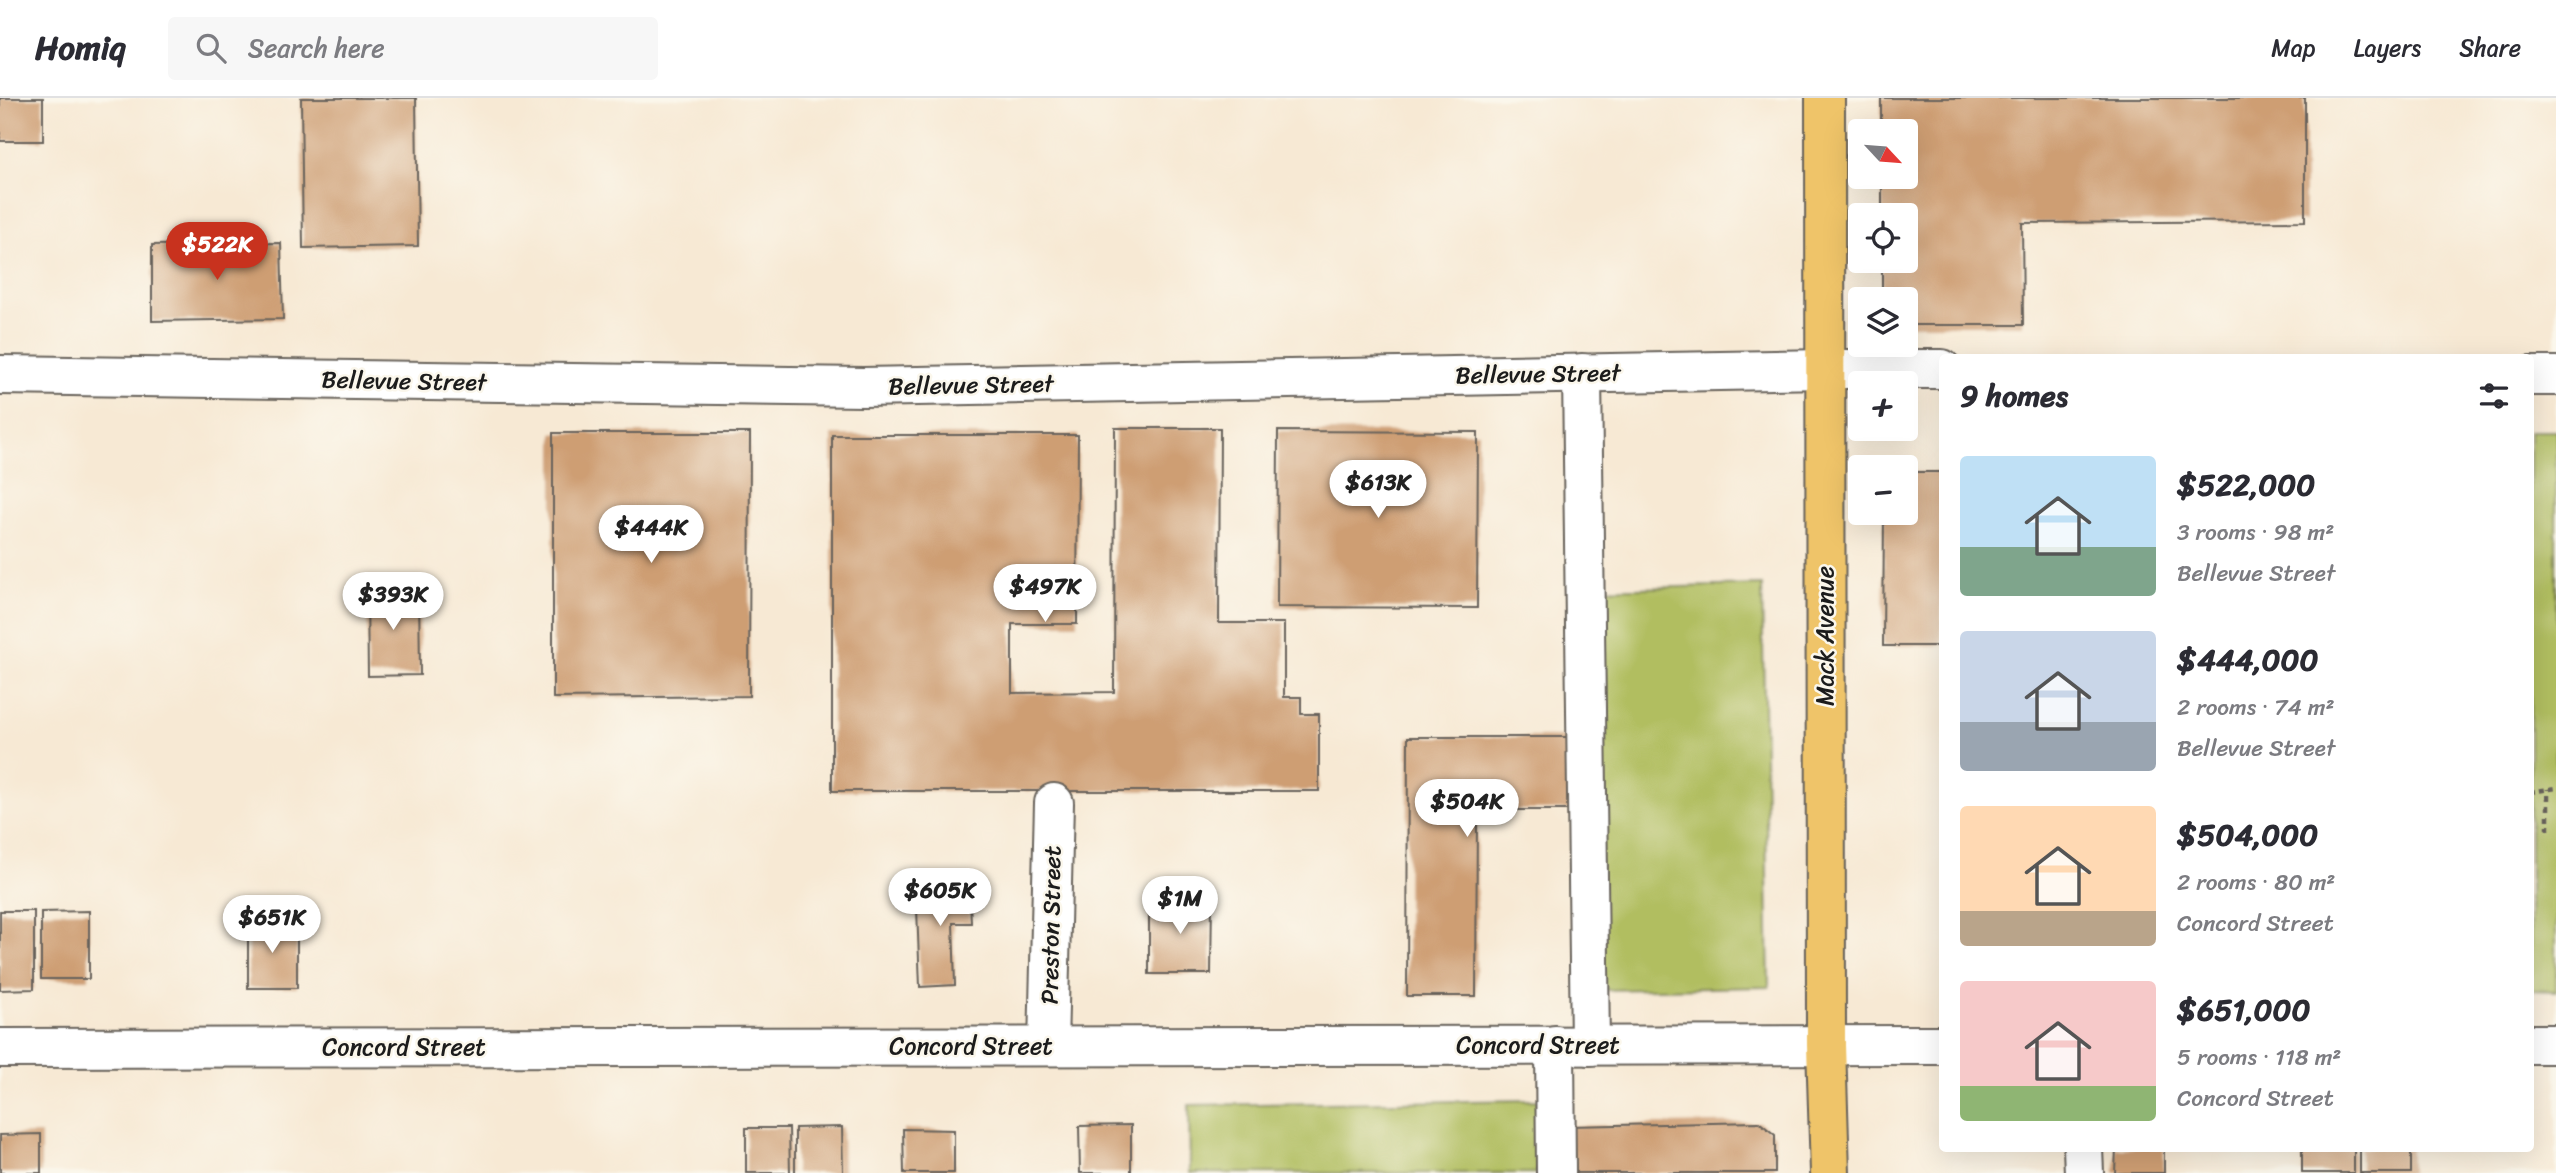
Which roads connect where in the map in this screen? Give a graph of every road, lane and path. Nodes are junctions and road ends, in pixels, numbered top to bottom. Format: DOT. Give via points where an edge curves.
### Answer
graph roads {
  1 [pos="1825,98"];
  2 [pos="1825,369"];
  3 [pos="1939,369"];
  4 [pos="1582,373"];
  5 [pos="0,375"];
  6 [pos="2534,376"];
  7 [pos="2556,376"];
  8 [pos="2556,788"];
  9 [pos="2549,789"];
  10 [pos="2534,791"];
  11 [pos="1054,803"];
  12 [pos="2548,830"];
  13 [pos="2534,1044"];
  14 [pos="2556,1044"];
  15 [pos="1572,1045"];
  16 [pos="1826,1045"];
  17 [pos="1939,1045"];
  18 [pos="1048,1046"];
  19 [pos="0,1048"];
  20 [pos="2083,1152"];
  21 [pos="1556,1173"];
  22 [pos="1830,1173"];
  23 [pos="2084,1173"];
  1 -- 2 [label="main road, Mack Avenue"];
  2 -- 3 [label="street, Bellevue Street"];
  2 -- 4 [label="street, Bellevue Street"];
  2 -- 16 [label="main road, Mack Avenue"];
  4 -- 5 [label="street, Bellevue Street" via="863,387"];
  4 -- 15 [label="street"];
  6 -- 7 [label="street"];
  8 -- 9 [label="path"];
  9 -- 10 [label="path"];
  9 -- 12 [label="path"];
  11 -- 18 [label="street, Preston Street"];
  13 -- 14 [label="street"];
  15 -- 16 [label="street, Concord Street"];
  15 -- 18 [label="street, Concord Street"];
  15 -- 21 [label="street"];
  16 -- 17 [label="street, Concord Street"];
  16 -- 22 [label="main road, Mack Avenue"];
  18 -- 19 [label="street, Concord Street"];
  20 -- 23 [label="street"];
}
